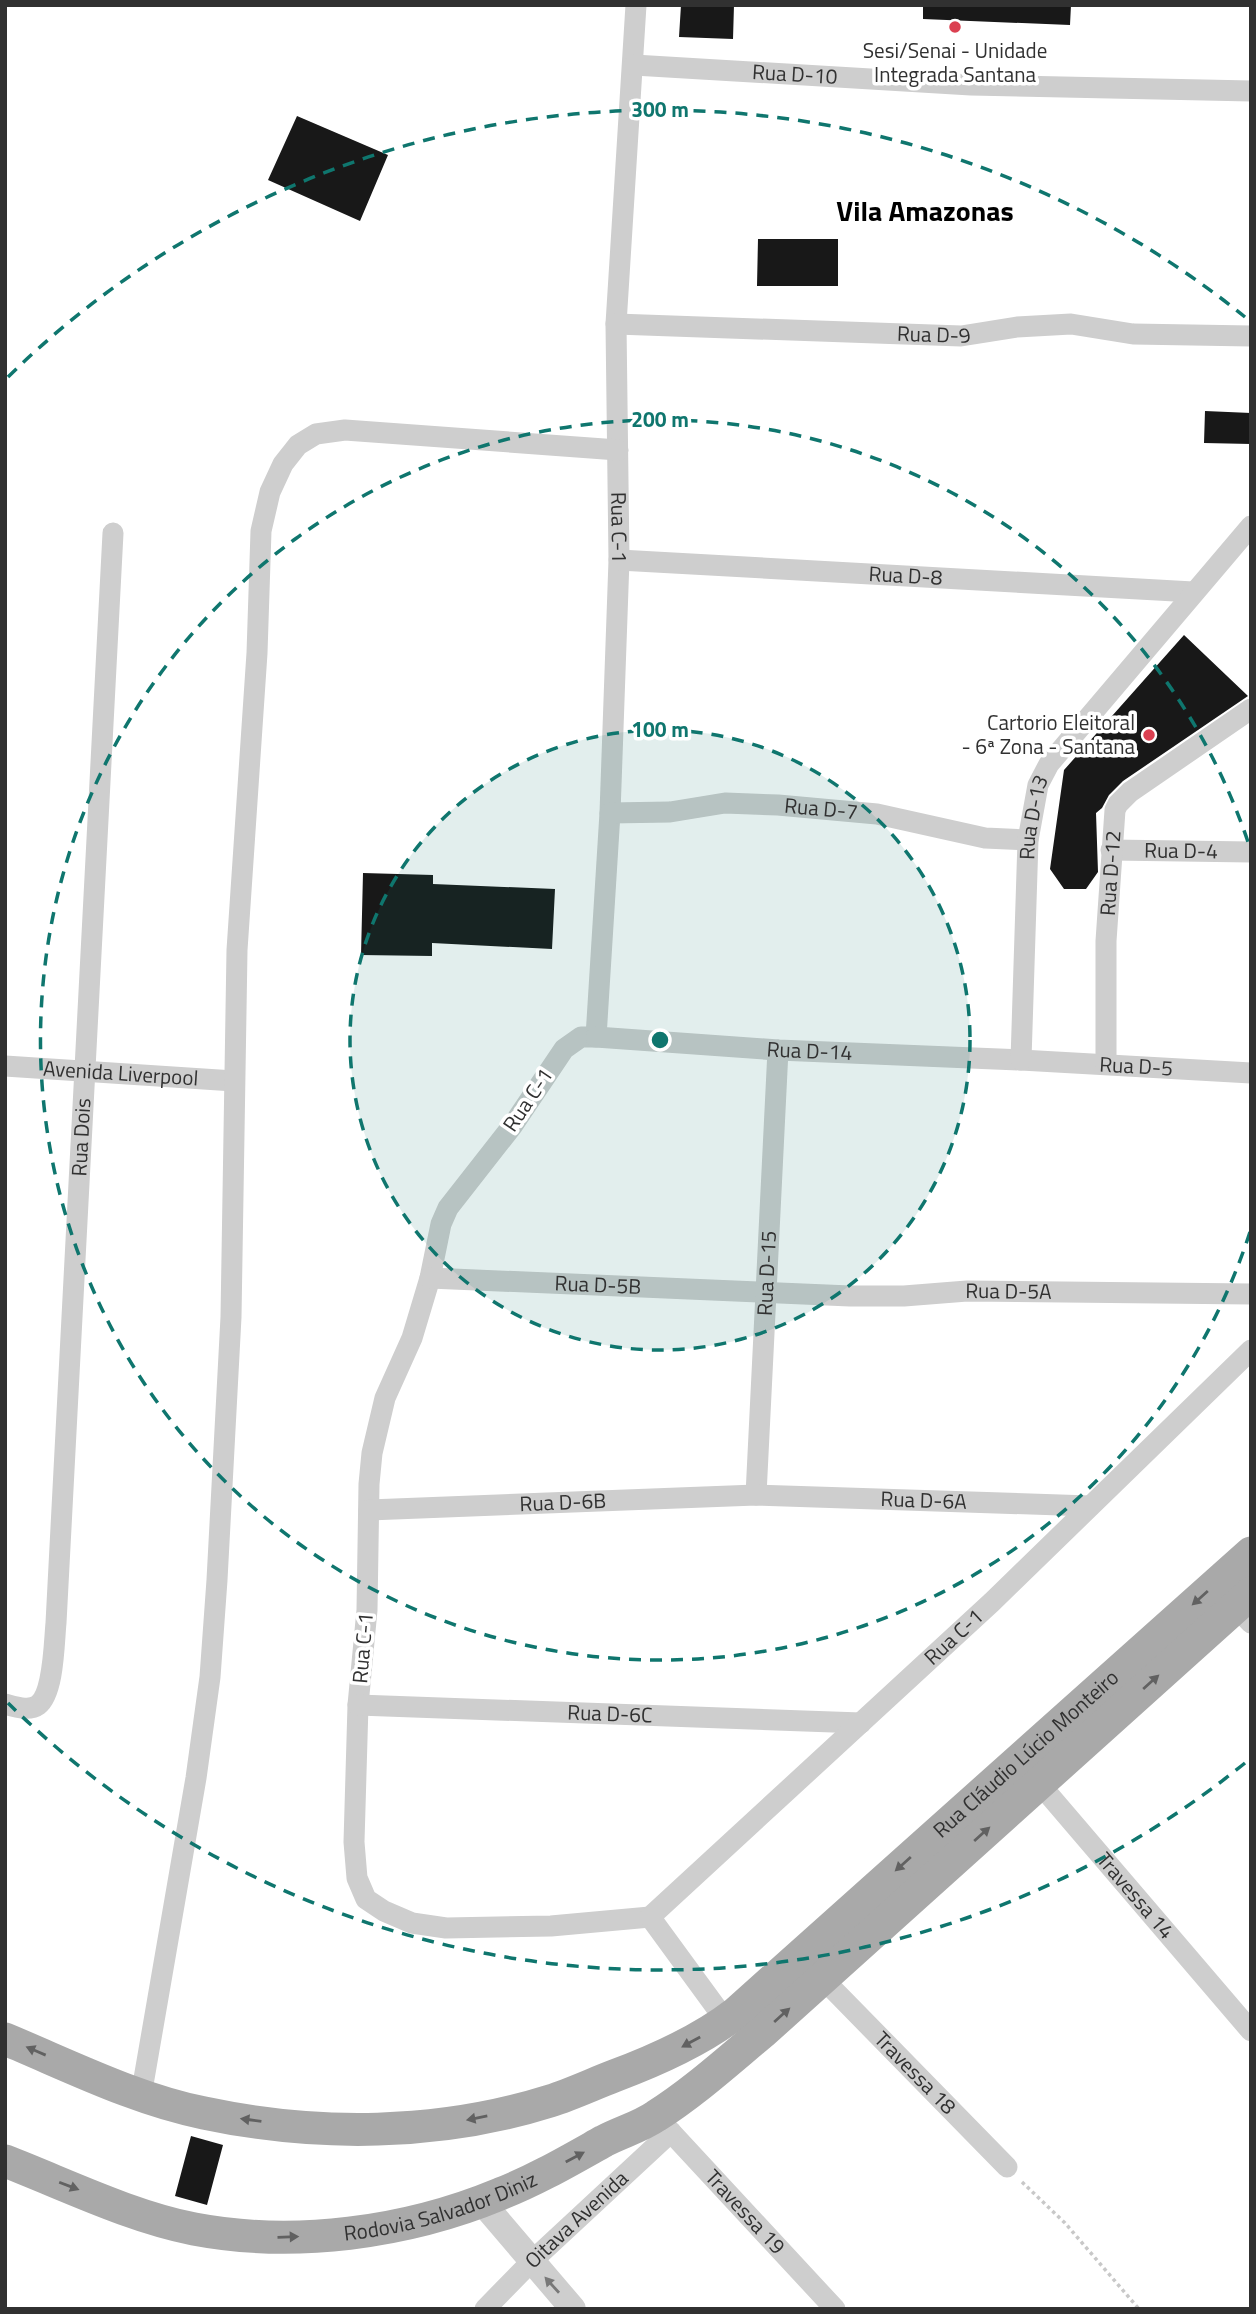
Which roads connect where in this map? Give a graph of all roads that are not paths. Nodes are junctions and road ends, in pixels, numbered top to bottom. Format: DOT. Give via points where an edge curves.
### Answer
graph roads {
  1 [pos="636,5"];
  2 [pos="634,65"];
  3 [pos="1251,91"];
  4 [pos="616,324"];
  5 [pos="1251,336"];
  6 [pos="618,450"];
  7 [pos="1251,526"];
  8 [pos="113,533"];
  9 [pos="619,560"];
  10 [pos="1193,592"];
  11 [pos="1251,709"];
  12 [pos="610,813"];
  13 [pos="1028,840"];
  14 [pos="1111,850"];
  15 [pos="1251,852"];
  16 [pos="597,1037"];
  17 [pos="778,1050"];
  18 [pos="1021,1060"];
  19 [pos="1106,1064"];
  20 [pos="5,1066"];
  21 [pos="86,1071"];
  22 [pos="1251,1073"];
  23 [pos="234,1081"];
  24 [pos="430,1278"];
  25 [pos="767,1293"];
  26 [pos="1251,1294"];
  27 [pos="1251,1350"];
  28 [pos="756,1495"];
  29 [pos="1090,1506"];
  30 [pos="369,1510"];
  31 [pos="1251,1553"];
  32 [pos="1246,1607"];
  33 [pos="5,1704"];
  34 [pos="358,1705"];
  35 [pos="861,1723"];
  36 [pos="1029,1772"];
  37 [pos="650,1917"];
  38 [pos="812,1967"];
  39 [pos="1251,2031"];
  40 [pos="735,2034"];
  41 [pos="5,2039"];
  42 [pos="141,2096"];
  43 [pos="664,2124"];
  44 [pos="5,2161"];
  45 [pos="1007,2167"];
  46 [pos="481,2202"];
  47 [pos="531,2262"];
  48 [pos="485,2309"];
  49 [pos="573,2309"];
  50 [pos="835,2309"];
  1 -- 2 [label="street, Rua C-1"];
  2 -- 3 [label="street, Rua D-10" via="971,85"];
  2 -- 4 [label="street, Rua C-1"];
  4 -- 5 [label="street, Rua D-9" via="961,336 1070,324 1133,334"];
  4 -- 6 [label="street, Rua C-1"];
  6 -- 9 [label="street, Rua C-1"];
  6 -- 23 [label="street" via="345,430 316,434 298,445 283,464 270,492 261,531"];
  7 -- 10 [label="street, Rua D-13"];
  8 -- 21 [label="street, Rua Dois"];
  9 -- 10 [label="street, Rua D-8"];
  9 -- 12 [label="street, Rua C-1"];
  10 -- 13 [label="street, Rua D-13" via="1049,764 1038,785"];
  11 -- 14 [label="street, Rua D-12" via="1121,800 1115,810"];
  12 -- 13 [label="street, Rua D-7" via="670,812 725,803 778,804 877,814 985,838"];
  12 -- 16 [label="street, Rua C-1"];
  13 -- 18 [label="street, Rua D-13"];
  14 -- 15 [label="street, Rua D-4"];
  14 -- 19 [label="street, Rua D-12"];
  16 -- 17 [label="street, Rua D-14"];
  16 -- 24 [label="street, Rua C-1" via="581,1037 568,1045 513,1125 455,1197 443,1216"];
  17 -- 18 [label="street, Rua D-14"];
  17 -- 25 [label="street, Rua D-15"];
  18 -- 19 [label="street, Rua D-5"];
  19 -- 22 [label="street, Rua D-5"];
  20 -- 21 [label="street, Avenida Liverpool"];
  21 -- 23 [label="street, Avenida Liverpool"];
  21 -- 33 [label="street, Rua Dois" via="52,1666 40,1704 31,1708"];
  23 -- 42 [label="street" via="232,1317 210,1677"];
  24 -- 25 [label="street, Rua D-5B"];
  24 -- 30 [label="street, Rua C-1" via="412,1338 381,1411 370,1467"];
  25 -- 26 [label="street, Rua D-5A"];
  25 -- 28 [label="street, Rua D-15"];
  27 -- 29 [label="street, Rua C-1"];
  28 -- 29 [label="street, Rua D-6A"];
  28 -- 30 [label="street, Rua D-6B"];
  29 -- 35 [label="street, Rua C-1"];
  30 -- 34 [label="street, Rua C-1" via="367,1610"];
  31 -- 36 [label="main road, Rua Cláudio Lúcio Monteiro, one-way"];
  36 -- 32 [label="main road, Rua Cláudio Lúcio Monteiro, one-way"];
  34 -- 35 [label="street, Rua D-6C"];
  34 -- 37 [label="street, Rua C-1" via="355,1861 361,1891 376,1906 412,1923 446,1928 551,1926"];
  35 -- 37 [label="street, Rua C-1"];
  36 -- 38 [label="main road, Rua Cláudio Lúcio Monteiro"];
  36 -- 39 [label="street, Travessa 14"];
  37 -- 40 [label="street"];
  38 -- 40 [label="main road, Rodovia Salvador Diniz"];
  38 -- 45 [label="street, Travessa 18"];
  40 -- 42 [label="main road, Rodovia Salvador Diniz, one-way" via="550,2101 438,2126 305,2128 203,2113"];
  40 -- 43 [label="main road, Rodovia Salvador Diniz"];
  42 -- 41 [label="main road, Rodovia Salvador Diniz, one-way"];
  46 -- 43 [label="main road, Rodovia Salvador Diniz, one-way"];
  43 -- 47 [label="street, Oitava Avenida"];
  43 -- 50 [label="street, Travessa 19"];
  44 -- 46 [label="main road, Rodovia Salvador Diniz, one-way" via="153,2220 250,2236 356,2232"];
  46 -- 47 [label="street"];
  47 -- 48 [label="street, Oitava Avenida"];
  49 -- 47 [label="street, one-way"];
}
